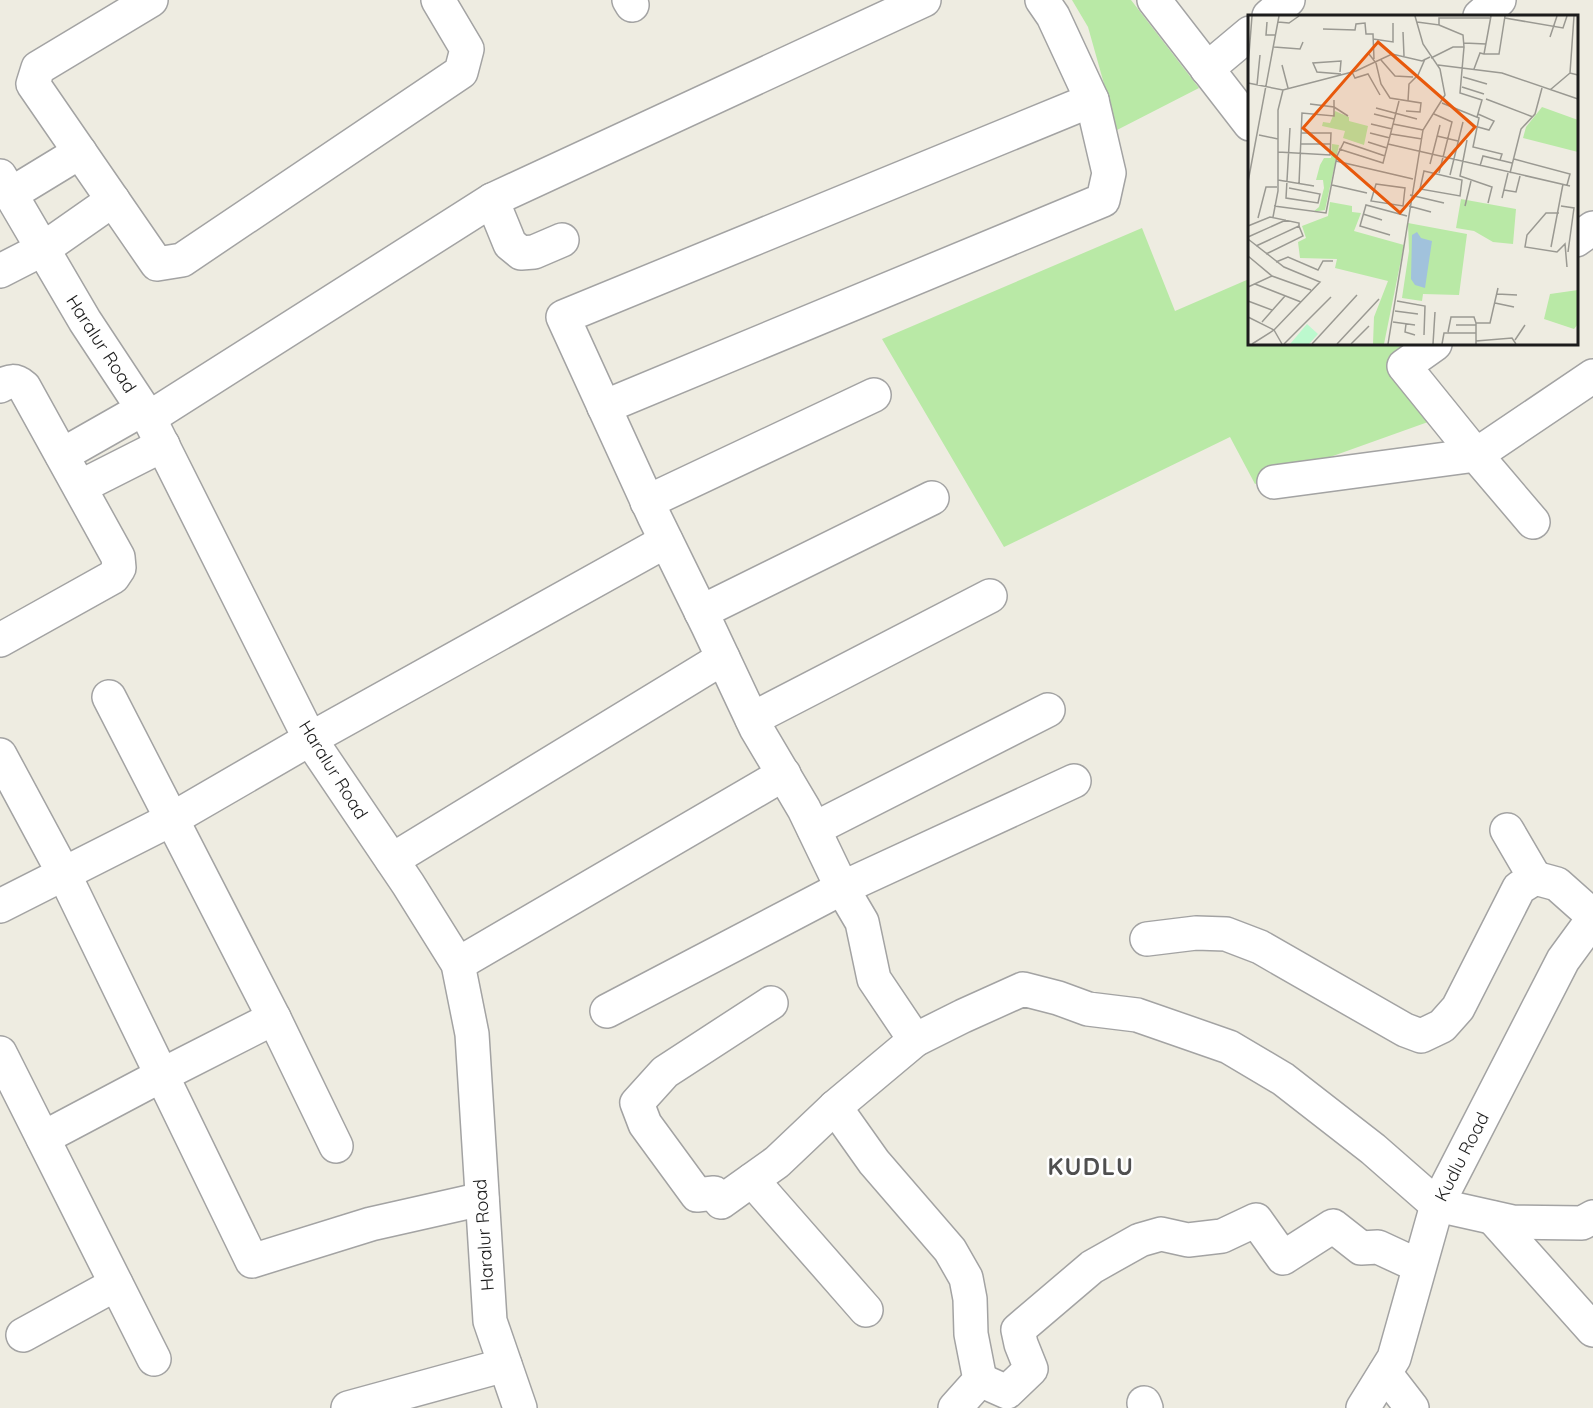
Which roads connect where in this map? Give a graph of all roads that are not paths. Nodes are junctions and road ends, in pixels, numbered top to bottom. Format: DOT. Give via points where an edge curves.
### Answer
graph roads {
  1 [pos="151,0"];
  2 [pos="438,0"];
  3 [pos="924,0"];
  4 [pos="1042,0"];
  5 [pos="1154,0"];
  6 [pos="1288,0"];
  7 [pos="1499,0"];
  8 [pos="1270,15"];
  9 [pos="1481,15"];
  10 [pos="1248,35"];
  11 [pos="1207,69"];
  12 [pos="1092,100"];
  13 [pos="1248,121"];
  14 [pos="80,152"];
  15 [pos="5,185"];
  16 [pos="113,200"];
  17 [pos="492,200"];
  18 [pos="1593,228"];
  19 [pos="1578,239"];
  20 [pos="562,240"];
  21 [pos="43,249"];
  22 [pos="0,271"];
  23 [pos="1434,345"];
  24 [pos="1593,376"];
  25 [pos="0,386"];
  26 [pos="874,395"];
  27 [pos="604,406"];
  28 [pos="152,424"];
  29 [pos="62,455"];
  30 [pos="1476,455"];
  31 [pos="1274,482"];
  32 [pos="80,487"];
  33 [pos="932,498"];
  34 [pos="647,502"];
  35 [pos="1533,522"];
  36 [pos="666,541"];
  37 [pos="990,596"];
  38 [pos="701,612"];
  39 [pos="0,640"];
  40 [pos="723,658"];
  41 [pos="108,697"];
  42 [pos="1048,710"];
  43 [pos="752,719"];
  44 [pos="310,739"];
  45 [pos="0,755"];
  46 [pos="784,774"];
  47 [pos="1074,781"];
  48 [pos="172,819"];
  49 [pos="814,829"];
  50 [pos="1507,830"];
  51 [pos="392,860"];
  52 [pos="64,874"];
  53 [pos="1535,878"];
  54 [pos="842,888"];
  55 [pos="0,906"];
  56 [pos="1593,917"];
  57 [pos="1147,939"];
  58 [pos="458,964"];
  59 [pos="771,1003"];
  60 [pos="606,1011"];
  61 [pos="274,1018"];
  62 [pos="915,1041"];
  63 [pos="0,1053"];
  64 [pos="162,1075"];
  65 [pos="835,1107"];
  66 [pos="43,1138"];
  67 [pos="336,1146"];
  68 [pos="752,1180"];
  69 [pos="482,1199"];
  70 [pos="1437,1205"];
  71 [pos="1493,1218"];
  72 [pos="1587,1220"];
  73 [pos="1419,1266"];
  74 [pos="116,1284"];
  75 [pos="866,1311"];
  76 [pos="1593,1330"];
  77 [pos="23,1335"];
  78 [pos="154,1359"];
  79 [pos="505,1365"];
  80 [pos="1385,1373"];
  81 [pos="980,1380"];
  82 [pos="348,1408"];
  83 [pos="520,1408"];
  84 [pos="955,1408"];
  85 [pos="1363,1408"];
  86 [pos="1412,1408"];
  1 -- 14 [label="street" via="38,69 33,84"];
  2 -- 16 [label="street" via="467,49 461,72 182,260 158,264"];
  3 -- 17 [label="street"];
  4 -- 12 [label="street"];
  5 -- 11 [label="street"];
  6 -- 8 [label="street"];
  7 -- 9 [label="street"];
  10 -- 11 [label="street"];
  11 -- 13 [label="street"];
  12 -- 27 [label="street" via="1109,173 1103,200"];
  12 -- 27 [label="street" via="563,318"];
  14 -- 15 [label="street"];
  14 -- 16 [label="street"];
  15 -- 21 [label="street, Haralur Road"];
  16 -- 21 [label="street"];
  17 -- 20 [label="street" via="510,244 521,253"];
  17 -- 28 [label="street"];
  18 -- 19 [label="street"];
  21 -- 22 [label="street"];
  21 -- 28 [label="street, Haralur Road" via="84,321"];
  23 -- 30 [label="street" via="1404,366"];
  24 -- 30 [label="street"];
  25 -- 29 [label="street" via="18,382 24,387"];
  26 -- 34 [label="street"];
  27 -- 34 [label="street"];
  28 -- 29 [label="street"];
  28 -- 32 [label="street"];
  28 -- 44 [label="street, Haralur Road"];
  29 -- 32 [label="street"];
  30 -- 31 [label="street"];
  30 -- 35 [label="street"];
  32 -- 39 [label="street" via="118,557 119,568 112,578"];
  33 -- 38 [label="street"];
  34 -- 36 [label="street"];
  36 -- 38 [label="street"];
  36 -- 44 [label="street"];
  37 -- 43 [label="street"];
  38 -- 40 [label="street"];
  40 -- 43 [label="street"];
  40 -- 51 [label="street"];
  41 -- 48 [label="street"];
  42 -- 49 [label="street"];
  43 -- 46 [label="street"];
  44 -- 48 [label="street"];
  44 -- 51 [label="street, Haralur Road"];
  45 -- 52 [label="street"];
  46 -- 49 [label="street"];
  46 -- 58 [label="street"];
  47 -- 54 [label="street"];
  48 -- 52 [label="street"];
  48 -- 61 [label="street"];
  49 -- 54 [label="street"];
  50 -- 53 [label="street"];
  51 -- 58 [label="street, Haralur Road"];
  52 -- 55 [label="street"];
  52 -- 64 [label="street"];
  53 -- 56 [label="street" via="1557,884"];
  53 -- 57 [label="street" via="1519,888 1458,1008 1442,1026 1421,1036 1260,947 1226,934"];
  54 -- 60 [label="street"];
  54 -- 62 [label="street" via="862,922 874,979"];
  56 -- 70 [label="street, Kudlu Road" via="1563,960"];
  58 -- 69 [label="street, Haralur Road" via="471,1034"];
  59 -- 68 [label="street" via="665,1072 637,1103 645,1124 697,1195 714,1193 721,1202"];
  61 -- 64 [label="street"];
  61 -- 67 [label="street"];
  62 -- 65 [label="street"];
  62 -- 70 [label="street" via="1023,989 1088,1009 1137,1016 1229,1047 1283,1079"];
  63 -- 66 [label="street"];
  64 -- 66 [label="street"];
  64 -- 69 [label="street" via="252,1261 371,1224"];
  65 -- 68 [label="street"];
  65 -- 81 [label="street" via="874,1162 950,1250 966,1278"];
  66 -- 74 [label="street"];
  68 -- 75 [label="street"];
  69 -- 79 [label="street, Haralur Road" via="490,1321"];
  70 -- 71 [label="street"];
  70 -- 73 [label="street, Kudlu Road"];
  71 -- 72 [label="street" via="1513,1222"];
  71 -- 76 [label="street"];
  73 -- 80 [label="street, Kudlu Road" via="1394,1358"];
  73 -- 81 [label="street" via="1378,1247 1360,1248 1333,1226 1283,1258 1256,1220 1222,1236 1188,1240 1161,1234 1140,1240 1092,1268 1018,1330 1031,1369 1006,1392"];
  74 -- 77 [label="street"];
  74 -- 78 [label="street"];
  79 -- 82 [label="street"];
  79 -- 83 [label="street, Haralur Road"];
  80 -- 85 [label="street, Kudlu Road"];
  80 -- 86 [label="street"];
  81 -- 84 [label="street"];
}
